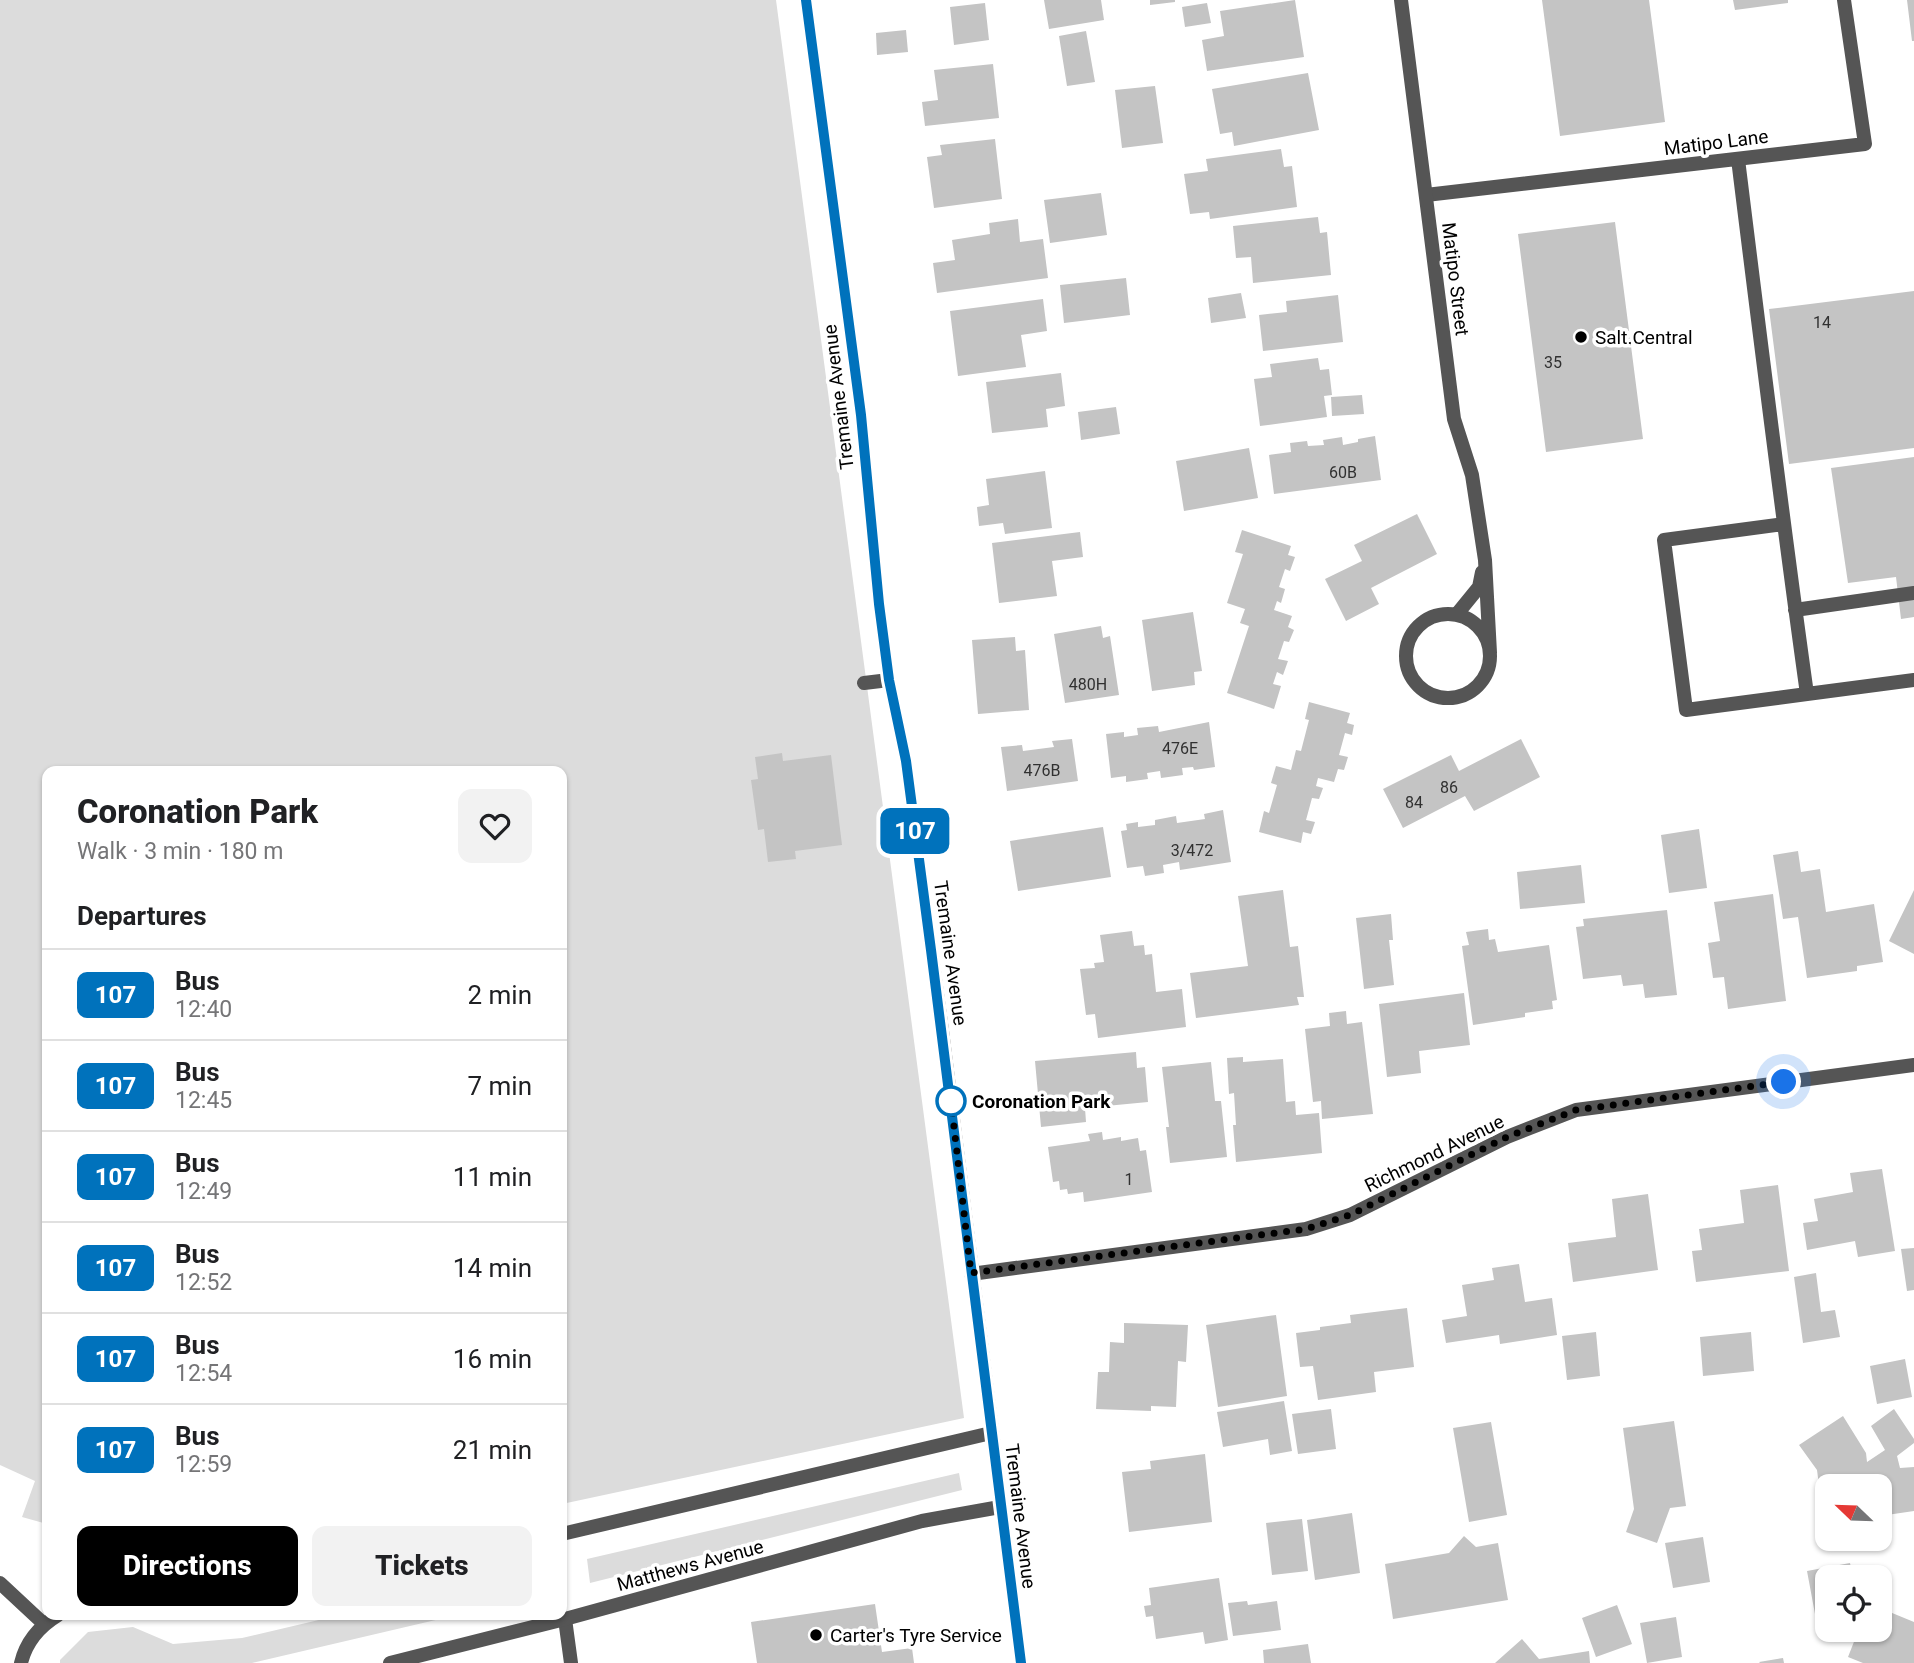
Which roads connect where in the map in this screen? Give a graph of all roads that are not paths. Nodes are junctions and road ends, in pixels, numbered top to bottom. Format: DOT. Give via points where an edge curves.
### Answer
graph roads {
  1 [pos="806,0"];
  2 [pos="1401,0"];
  3 [pos="1844,0"];
  4 [pos="1738,159"];
  5 [pos="1426,195"];
  6 [pos="1784,524"];
  7 [pos="1485,560"];
  8 [pos="1914,593"];
  9 [pos="1795,610"];
  10 [pos="1457,614"];
  11 [pos="1490,653"];
  12 [pos="889,680"];
  13 [pos="1914,680"];
  14 [pos="864,682"];
  15 [pos="1807,694"];
  16 [pos="1914,1065"];
  17 [pos="971,1273"];
  18 [pos="991,1433"];
  19 [pos="1000,1507"];
  20 [pos="567,1533"];
  21 [pos="0,1583"];
  22 [pos="567,1618"];
  23 [pos="50,1620"];
  24 [pos="561,1620"];
  25 [pos="565,1620"];
  26 [pos="44,1624"];
  27 [pos="21,1663"];
  28 [pos="390,1663"];
  29 [pos="571,1663"];
  30 [pos="1021,1663"];
  1 -- 12 [label="main road, Tremaine Avenue" via="861,415"];
  2 -- 5 [label="street, Matipo Street"];
  3 -- 4 [label="street, Matipo Lane" via="1865,144"];
  4 -- 5 [label="street, Matipo Lane"];
  4 -- 6 [label="street"];
  5 -- 7 [label="street, Matipo Street" via="1454,419 1472,475"];
  6 -- 9 [label="street"];
  6 -- 15 [label="street" via="1664,540 1686,710"];
  7 -- 10 [label="street, Matipo Street" via="1479,586"];
  7 -- 11 [label="street, Matipo Street"];
  8 -- 9 [label="street"];
  9 -- 15 [label="street"];
  10 -- 11 [label="street" via="1480,628"];
  10 -- 11 [label="street, Matipo Street" via="1430,618 1410,638 1407,665 1413,678 1434,695 1448,698 1467,693 1483,679"];
  12 -- 14 [label="street"];
  12 -- 17 [label="main road, Tremaine Avenue" via="908,774"];
  13 -- 15 [label="street"];
  16 -- 17 [label="street, Richmond Avenue" via="1576,1110 1507,1137 1350,1215 1306,1229"];
  17 -- 18 [label="main road, Tremaine Avenue"];
  18 -- 19 [label="main road, Tremaine Avenue"];
  18 -- 20 [label="street"];
  19 -- 22 [label="street, Matthews Avenue" via="922,1521"];
  19 -- 30 [label="main road, Tremaine Avenue"];
  21 -- 26 [label="street"];
  23 -- 26 [label="street"];
  24 -- 28 [label="street, Matthews Avenue"];
  25 -- 29 [label="street"];
  26 -- 27 [label="street" via="24,1649"];
}
